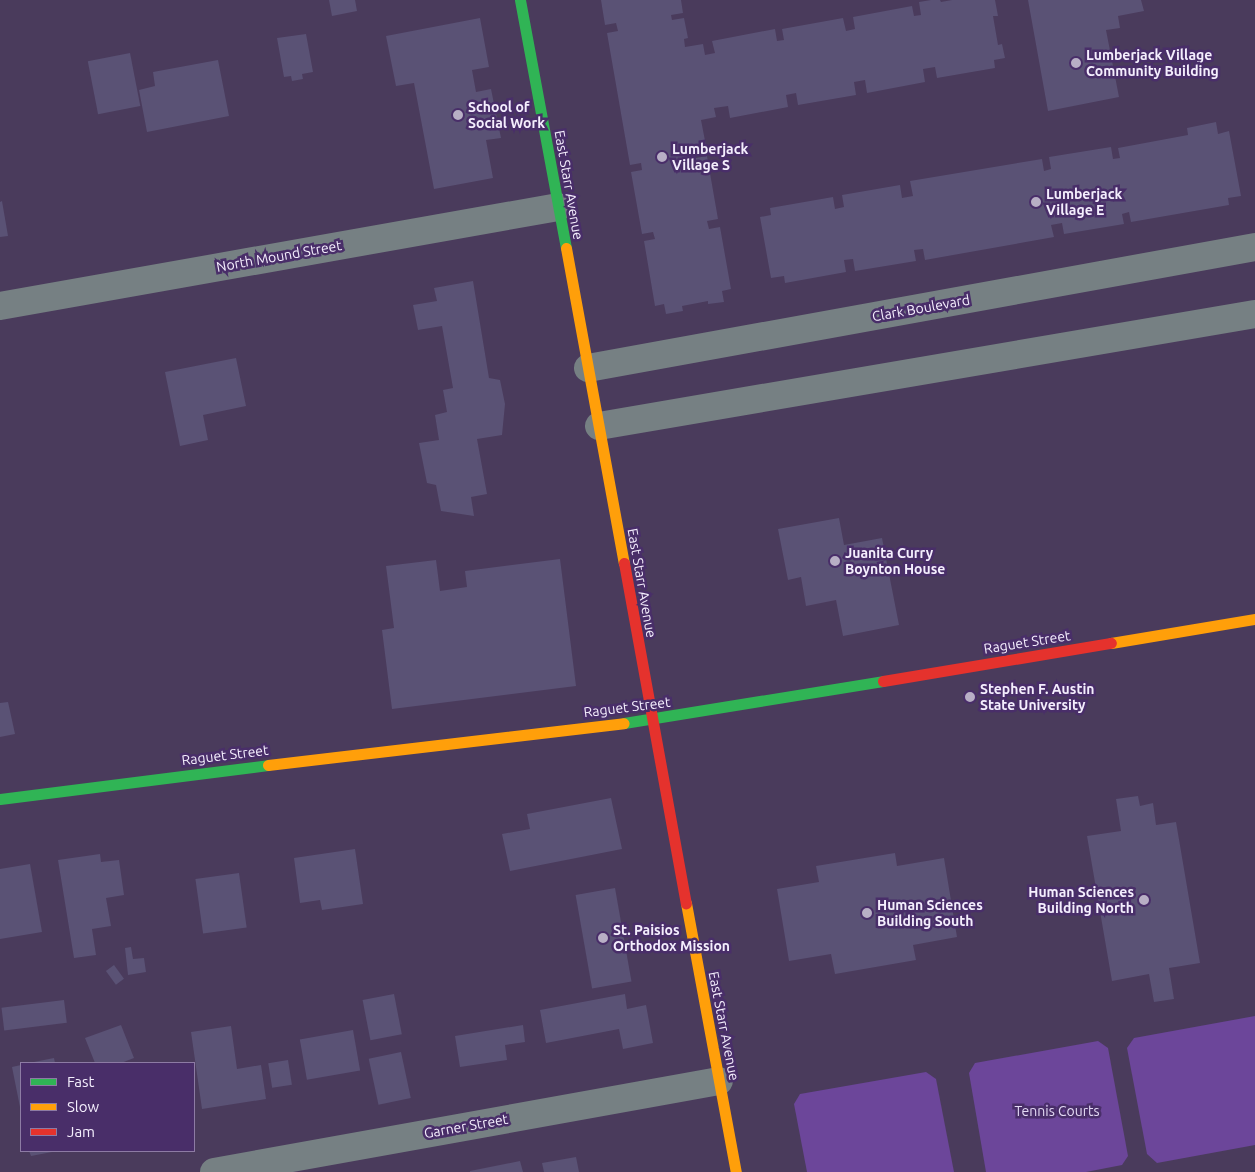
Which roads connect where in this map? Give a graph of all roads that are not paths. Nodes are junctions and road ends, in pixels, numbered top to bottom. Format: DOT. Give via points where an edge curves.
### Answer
graph roads {
  1 [pos="520,0"];
  2 [pos="558,206"];
  3 [pos="1255,247"];
  4 [pos="0,306"];
  5 [pos="1255,314"];
  6 [pos="588,368"];
  7 [pos="599,426"];
  8 [pos="1255,619"];
  9 [pos="651,720"];
  10 [pos="0,799"];
  11 [pos="718,1081"];
  12 [pos="214,1172"];
  13 [pos="736,1172"];
  1 -- 2 [label="street, East Starr Avenue"];
  2 -- 4 [label="street, North Mound Street"];
  2 -- 6 [label="street, East Starr Avenue"];
  3 -- 6 [label="street, Clark Boulevard"];
  5 -- 7 [label="street"];
  6 -- 7 [label="street, East Starr Avenue"];
  7 -- 9 [label="street, East Starr Avenue"];
  8 -- 9 [label="street, Raguet Street"];
  9 -- 10 [label="street, Raguet Street"];
  9 -- 11 [label="street, East Starr Avenue"];
  11 -- 12 [label="street, Garner Street"];
  11 -- 13 [label="street, East Starr Avenue"];
}
